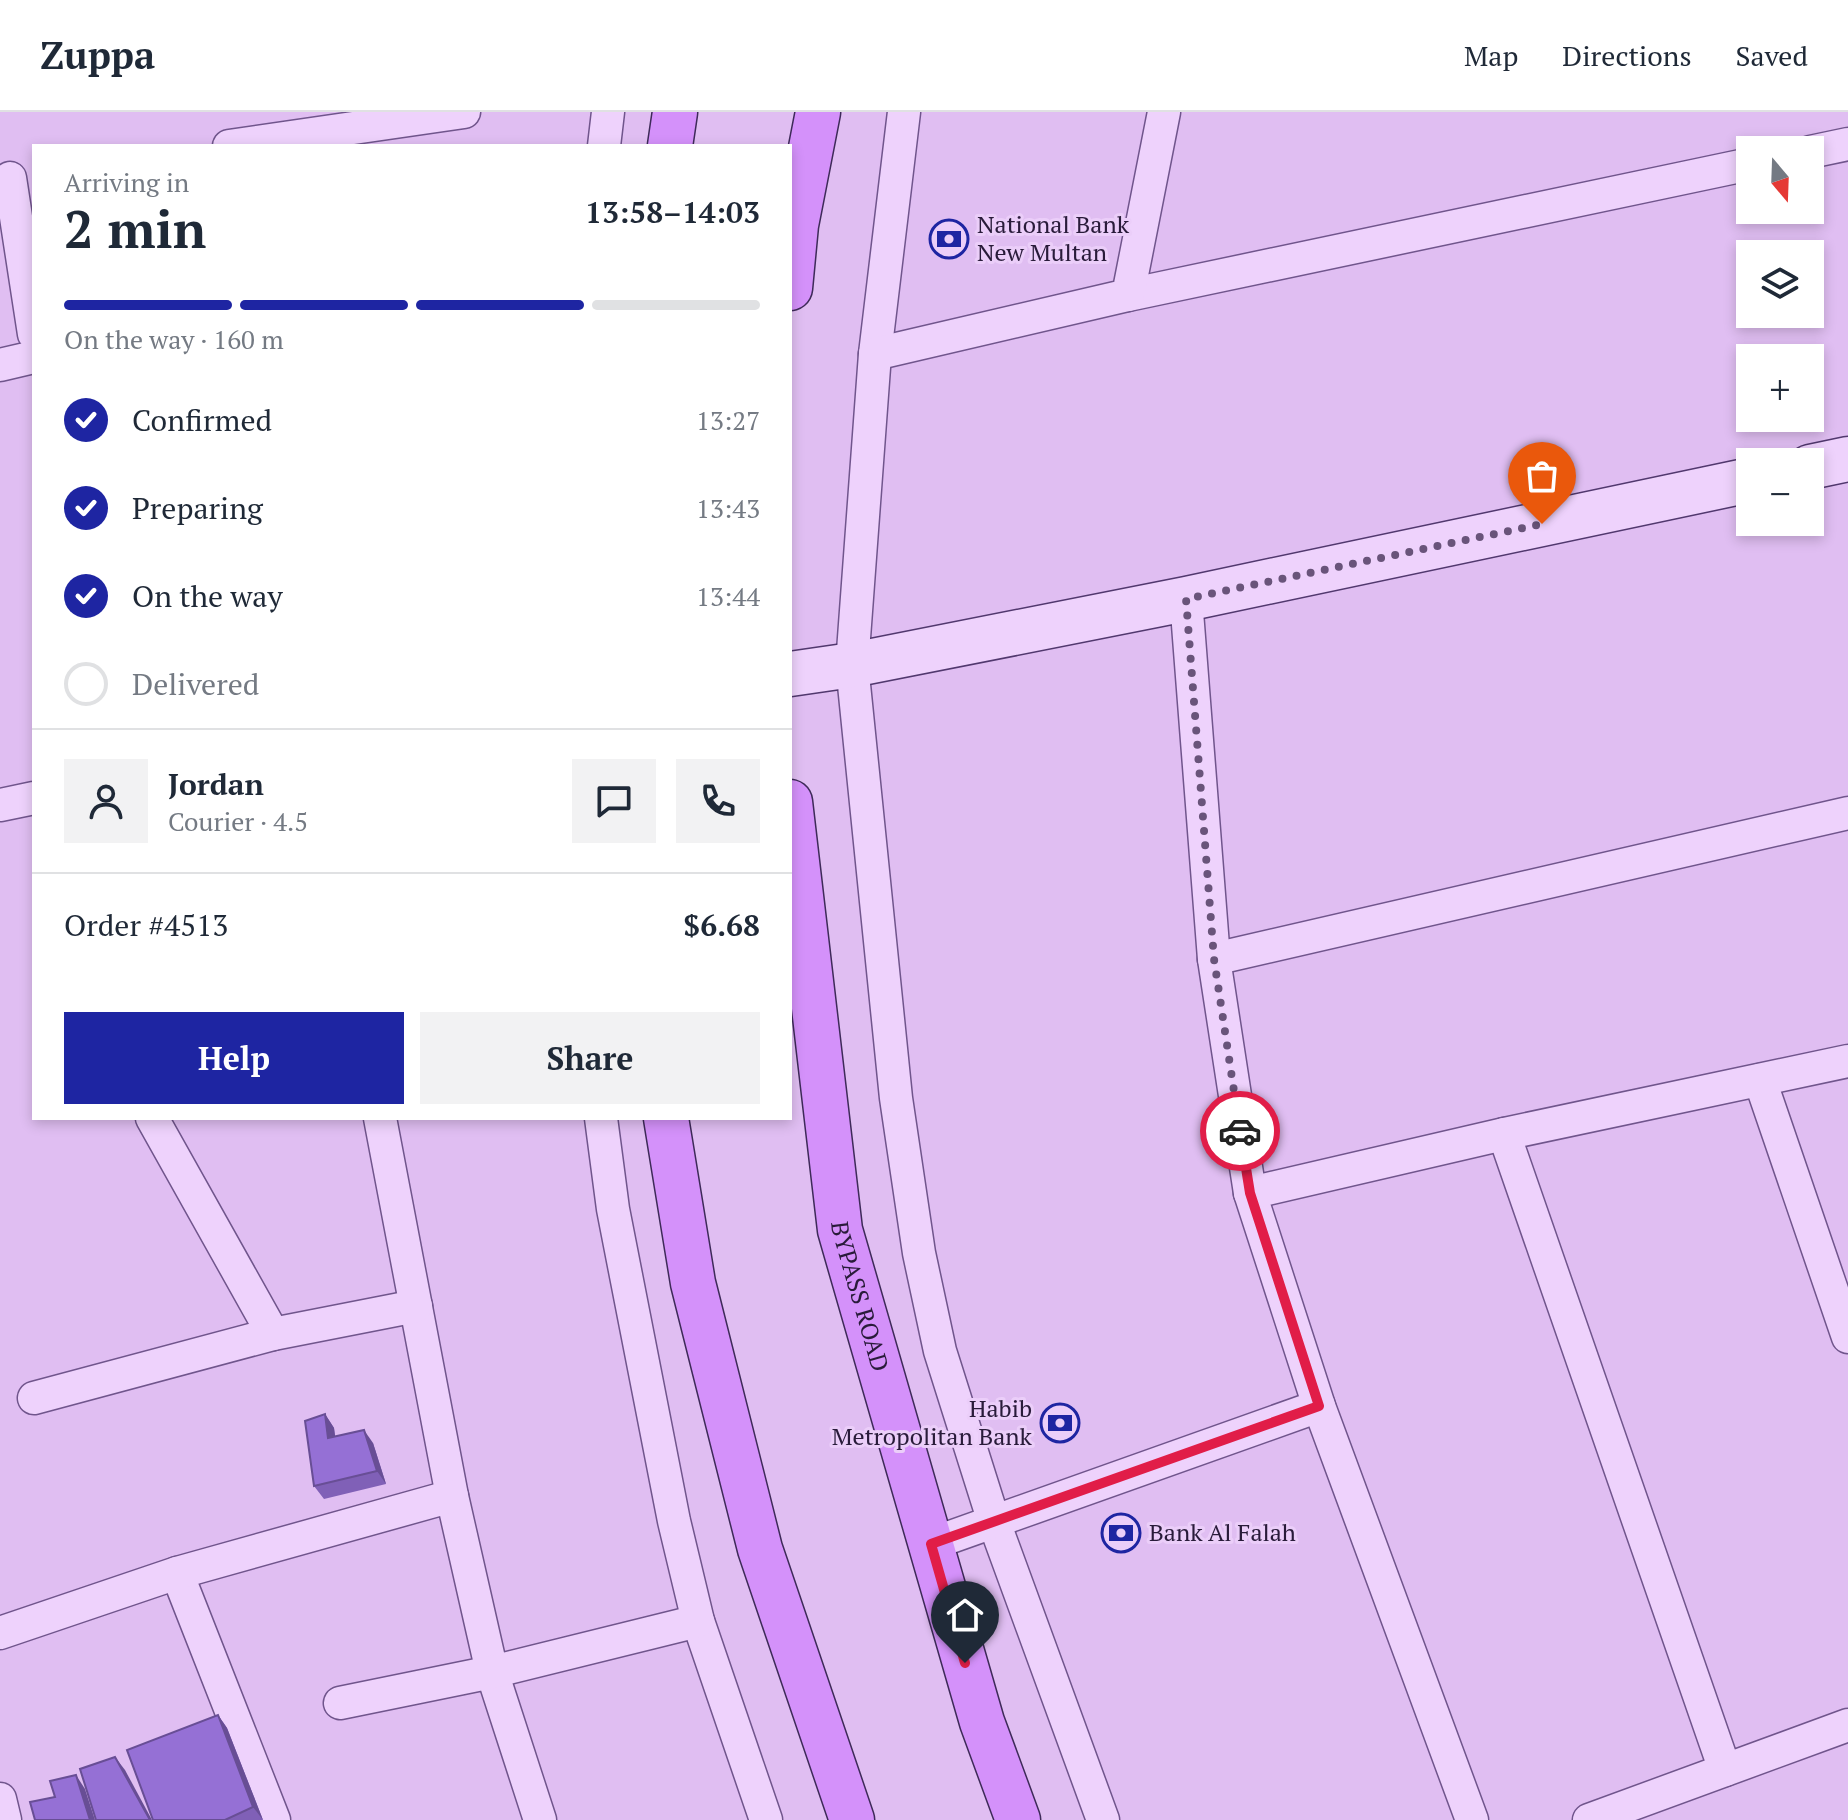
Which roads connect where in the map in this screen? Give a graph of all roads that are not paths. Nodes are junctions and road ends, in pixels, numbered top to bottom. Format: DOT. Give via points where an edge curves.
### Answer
graph roads {
  1 [pos="464,112"];
  2 [pos="608,112"];
  3 [pos="675,112"];
  4 [pos="818,112"];
  5 [pos="904,112"];
  6 [pos="1164,112"];
  7 [pos="243,144"];
  8 [pos="604,144"];
  9 [pos="670,144"];
  10 [pos="1848,144"];
  11 [pos="1824,149"];
  12 [pos="1736,167"];
  13 [pos="15,177"];
  14 [pos="793,228"];
  15 [pos="792,248"];
  16 [pos="1128,295"];
  17 [pos="32,317"];
  18 [pos="875,354"];
  19 [pos="32,357"];
  20 [pos="0,365"];
  21 [pos="1848,459"];
  22 [pos="1824,464"];
  23 [pos="1736,483"];
  24 [pos="1186,599"];
  25 [pos="852,665"];
  26 [pos="792,674"];
  27 [pos="32,798"];
  28 [pos="0,805"];
  29 [pos="1848,813"];
  30 [pos="792,819"];
  31 [pos="1214,959"];
  32 [pos="1848,1061"];
  33 [pos="1760,1080"];
  34 [pos="153,1120"];
  35 [pos="380,1120"];
  36 [pos="601,1120"];
  37 [pos="666,1120"];
  38 [pos="1504,1134"];
  39 [pos="1250,1193"];
  40 [pos="1837,1270"];
  41 [pos="416,1306"];
  42 [pos="273,1334"];
  43 [pos="1848,1337"];
  44 [pos="34,1398"];
  45 [pos="1319,1406"];
  46 [pos="452,1496"];
  47 [pos="994,1522"];
  48 [pos="931,1544"];
  49 [pos="177,1573"];
  50 [pos="698,1621"];
  51 [pos="0,1633"];
  52 [pos="492,1672"];
  53 [pos="340,1703"];
  54 [pos="1848,1725"];
  55 [pos="1725,1770"];
  56 [pos="0,1799"];
  57 [pos="5,1820"];
  58 [pos="274,1820"];
  59 [pos="540,1820"];
  60 [pos="766,1820"];
  61 [pos="852,1820"];
  62 [pos="1018,1820"];
  63 [pos="1103,1820"];
  64 [pos="1472,1820"];
  65 [pos="1589,1820"];
  1 -- 7 [label="street"];
  2 -- 8 [label="street"];
  3 -- 9 [label="main road"];
  4 -- 14 [label="main road"];
  5 -- 18 [label="street"];
  6 -- 16 [label="street"];
  10 -- 11 [label="street"];
  12 -- 16 [label="street"];
  13 -- 17 [label="street"];
  14 -- 15 [label="main road"];
  16 -- 18 [label="street"];
  18 -- 25 [label="street"];
  19 -- 20 [label="street"];
  21 -- 22 [label="street"];
  23 -- 24 [label="street"];
  24 -- 25 [label="street"];
  24 -- 31 [label="street"];
  25 -- 26 [label="street"];
  25 -- 47 [label="street" via="896,1098 919,1253 940,1351"];
  27 -- 28 [label="street"];
  29 -- 31 [label="street"];
  30 -- 48 [label="main road, BYPASS ROAD" via="840,1230"];
  31 -- 39 [label="street"];
  32 -- 33 [label="street"];
  33 -- 38 [label="street"];
  33 -- 40 [label="street"];
  34 -- 42 [label="street"];
  35 -- 41 [label="street"];
  36 -- 50 [label="street" via="642,1361"];
  37 -- 61 [label="main road" via="693,1283 760,1549"];
  38 -- 39 [label="street"];
  38 -- 55 [label="street"];
  39 -- 45 [label="street"];
  40 -- 43 [label="street"];
  41 -- 42 [label="street"];
  41 -- 46 [label="street"];
  42 -- 44 [label="street"];
  45 -- 47 [label="street"];
  45 -- 64 [label="street"];
  46 -- 49 [label="street"];
  46 -- 52 [label="street"];
  47 -- 48 [label="street"];
  47 -- 63 [label="street"];
  48 -- 62 [label="main road, BYPASS ROAD" via="982,1722"];
  49 -- 51 [label="street"];
  49 -- 58 [label="street"];
  50 -- 52 [label="street"];
  50 -- 60 [label="street"];
  52 -- 53 [label="street"];
  52 -- 59 [label="street"];
  54 -- 55 [label="street"];
  55 -- 65 [label="street"];
  56 -- 57 [label="street"];
}
